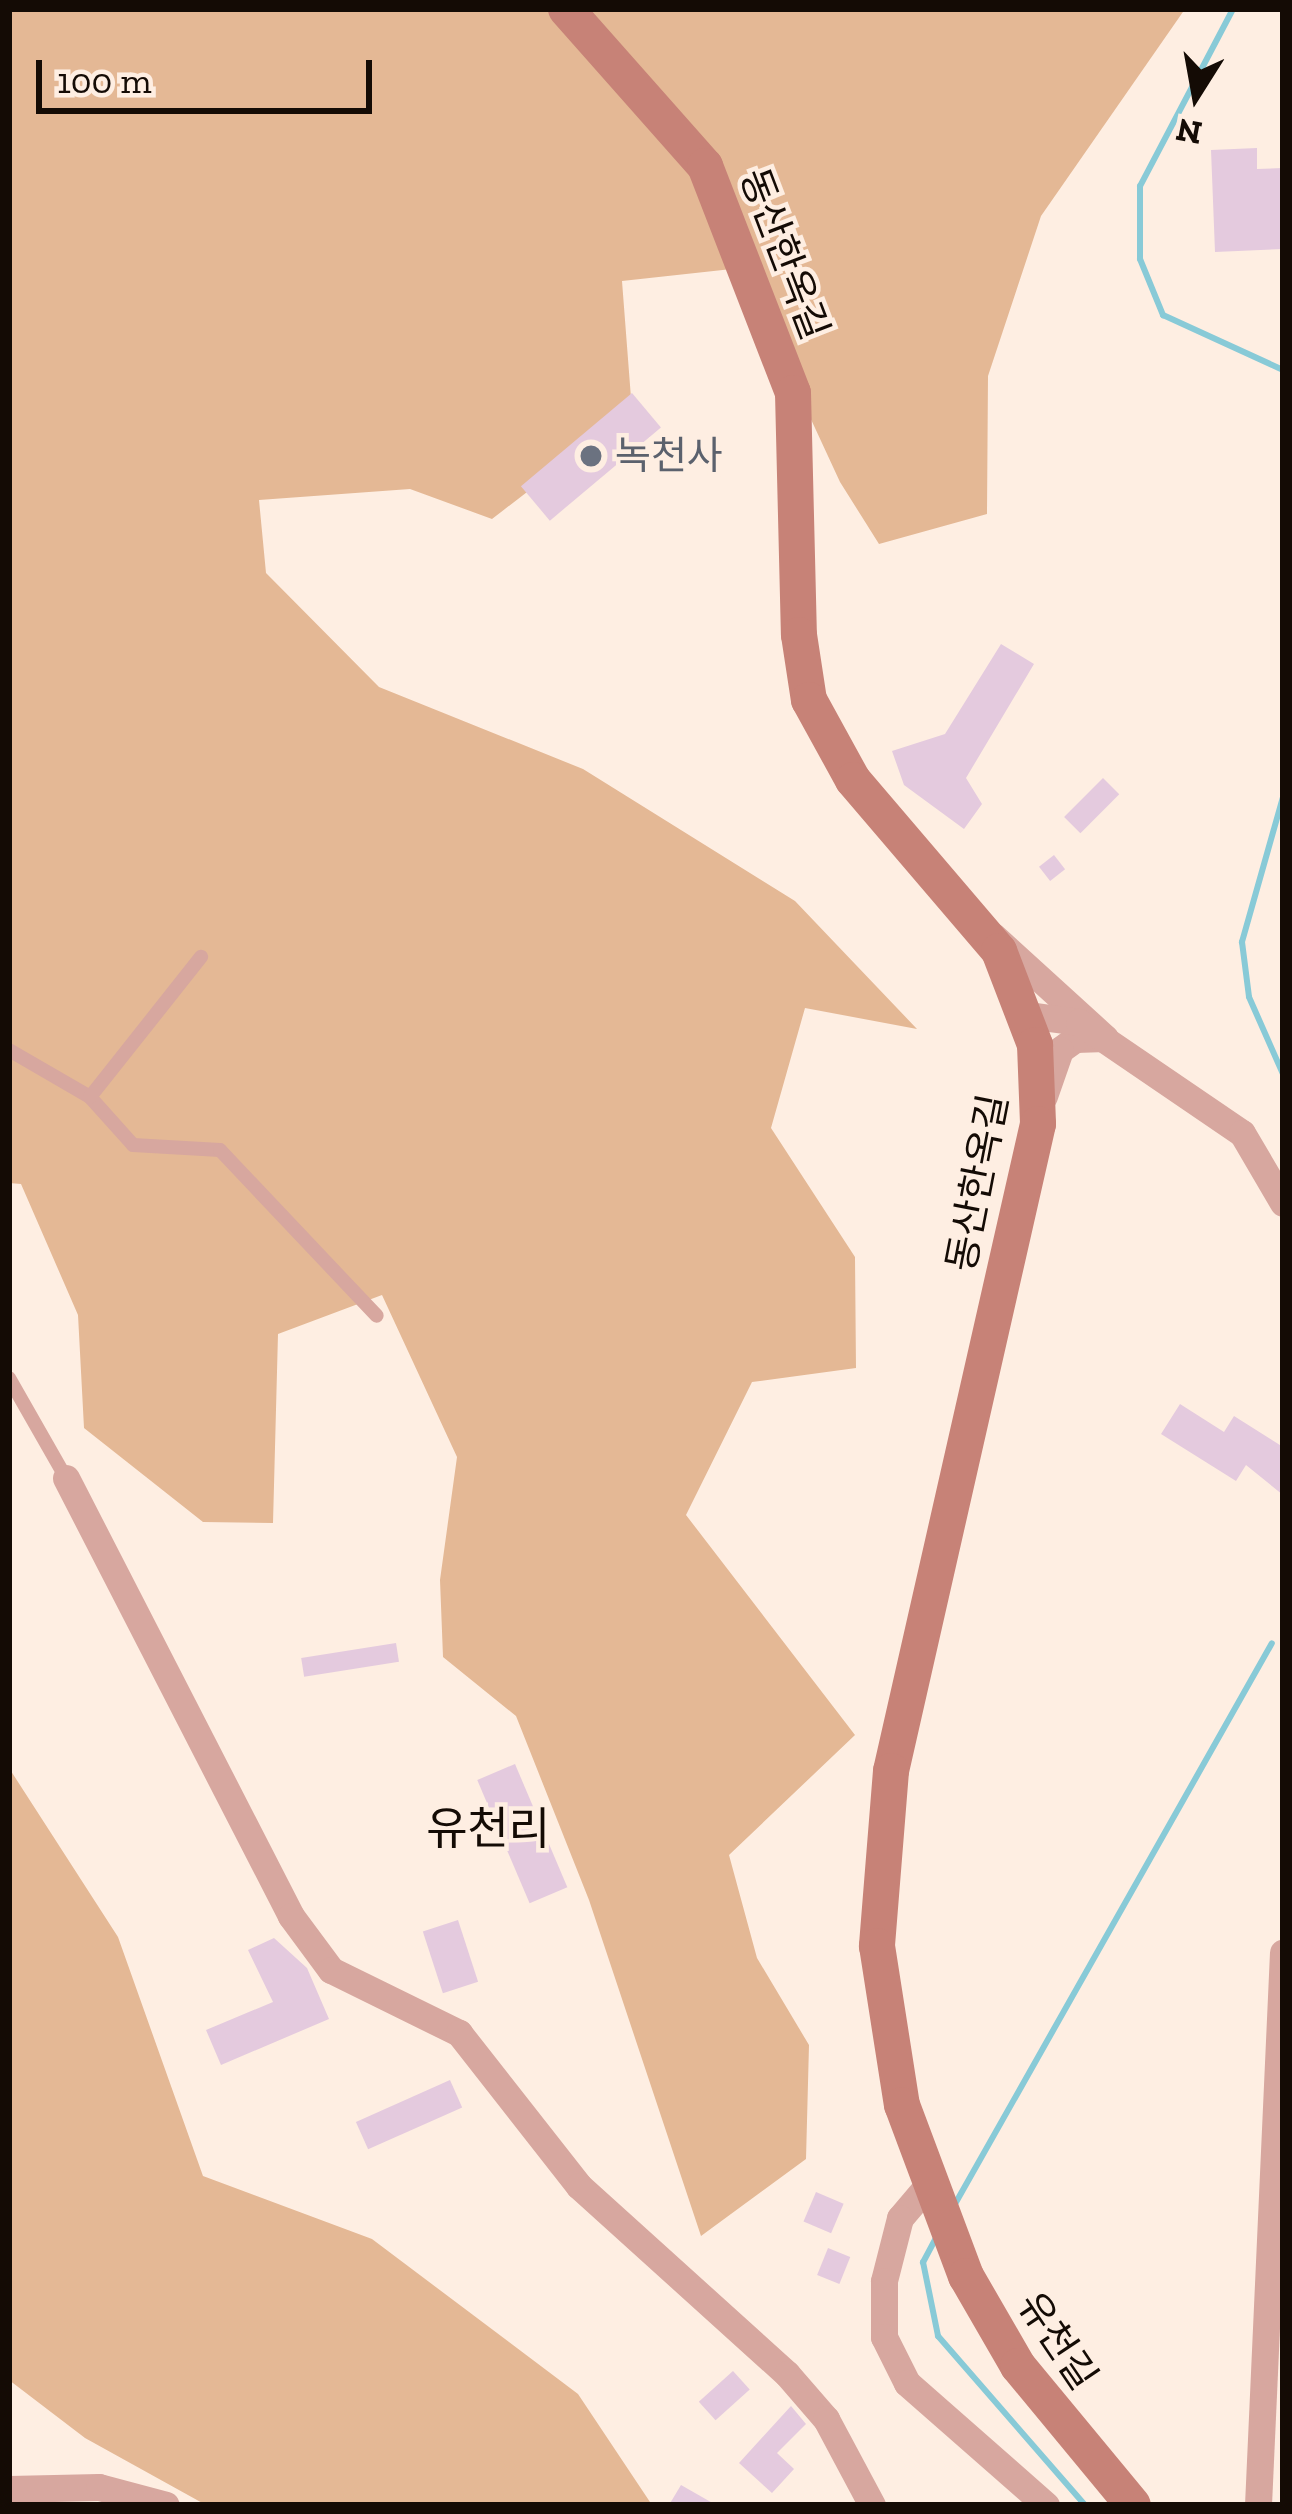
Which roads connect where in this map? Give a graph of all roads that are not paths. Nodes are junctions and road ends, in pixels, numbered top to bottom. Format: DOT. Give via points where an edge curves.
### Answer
graph roads {
  1 [pos="566,9"];
  2 [pos="986,931"];
  3 [pos="201,957"];
  4 [pos="1028,1015"];
  5 [pos="1105,1038"];
  6 [pos="9,1051"];
  7 [pos="90,1097"];
  8 [pos="1038,1124"];
  9 [pos="1283,1203"];
  10 [pos="377,1316"];
  11 [pos="9,1378"];
  12 [pos="67,1478"];
  13 [pos="1283,1953"];
  14 [pos="939,2211"];
  15 [pos="9,2488"];
  16 [pos="166,2505"];
  17 [pos="872,2505"];
  18 [pos="1046,2505"];
  19 [pos="1132,2505"];
  20 [pos="1258,2505"];
  1 -- 2 [label="street, 동산한옥길" via="705,166 793,393 799,635 809,700 863,793"];
  2 -- 4 [label="street, 동산한옥길"];
  2 -- 5 [label="street"];
  3 -- 7 [label="lane"];
  4 -- 5 [label="street" via="1079,1022"];
  4 -- 8 [label="street, 동산한옥길"];
  5 -- 8 [label="street" via="1083,1036 1060,1050"];
  5 -- 9 [label="street" via="1242,1132"];
  6 -- 7 [label="lane"];
  7 -- 10 [label="lane" via="133,1145 220,1150"];
  8 -- 14 [label="street, 동산한옥길" via="907,1694 878,1870 877,1946 892,2054"];
  11 -- 12 [label="lane"];
  12 -- 17 [label="street" via="291,1916 331,1970 459,2033 579,2186 787,2374 826,2419"];
  13 -- 20 [label="street"];
  14 -- 18 [label="street" via="900,2218 884,2281 884,2337 907,2383"];
  14 -- 19 [label="street, 유천길" via="1018,2366"];
  15 -- 16 [label="street" via="99,2487"];
}
